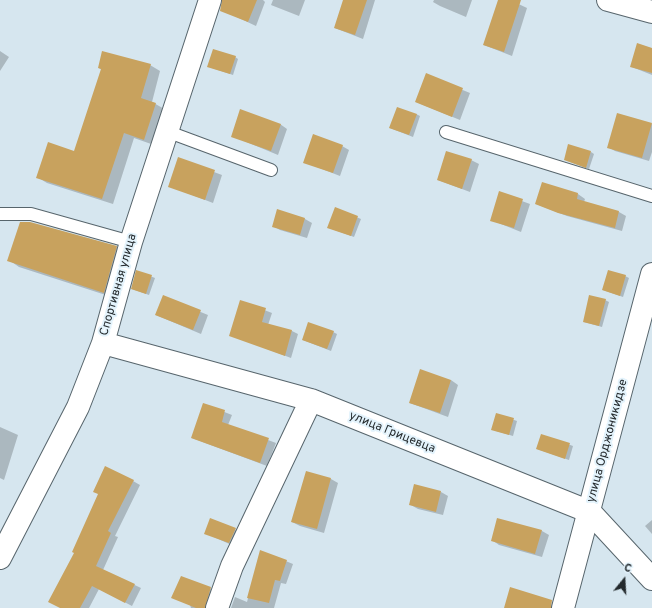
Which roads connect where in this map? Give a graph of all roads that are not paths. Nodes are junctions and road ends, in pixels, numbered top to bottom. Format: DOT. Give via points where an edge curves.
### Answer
graph roads {
  1 [pos="210,0"];
  2 [pos="608,0"];
  3 [pos="652,12"];
  4 [pos="166,131"];
  5 [pos="446,132"];
  6 [pos="271,170"];
  7 [pos="652,196"];
  8 [pos="0,214"];
  9 [pos="131,242"];
  10 [pos="652,274"];
  11 [pos="103,343"];
  12 [pos="311,400"];
  13 [pos="590,512"];
  14 [pos="0,558"];
  15 [pos="652,579"];
  16 [pos="217,608"];
  17 [pos="563,608"];
  1 -- 4 [label="street, Спортивная улица"];
  2 -- 3 [label="street"];
  4 -- 6 [label="lane"];
  4 -- 9 [label="street, Спортивная улица"];
  5 -- 7 [label="lane"];
  8 -- 9 [label="lane" via="31,214"];
  9 -- 11 [label="street, Спортивная улица"];
  10 -- 13 [label="street, улица Орджоникидзе"];
  11 -- 12 [label="street, улица Грицевца"];
  11 -- 14 [label="street, Спортивная улица" via="78,407"];
  12 -- 13 [label="street, улица Грицевца"];
  12 -- 16 [label="street" via="232,566"];
  13 -- 15 [label="street, улица Грицевца"];
  13 -- 17 [label="street, улица Орджоникидзе"];
}
